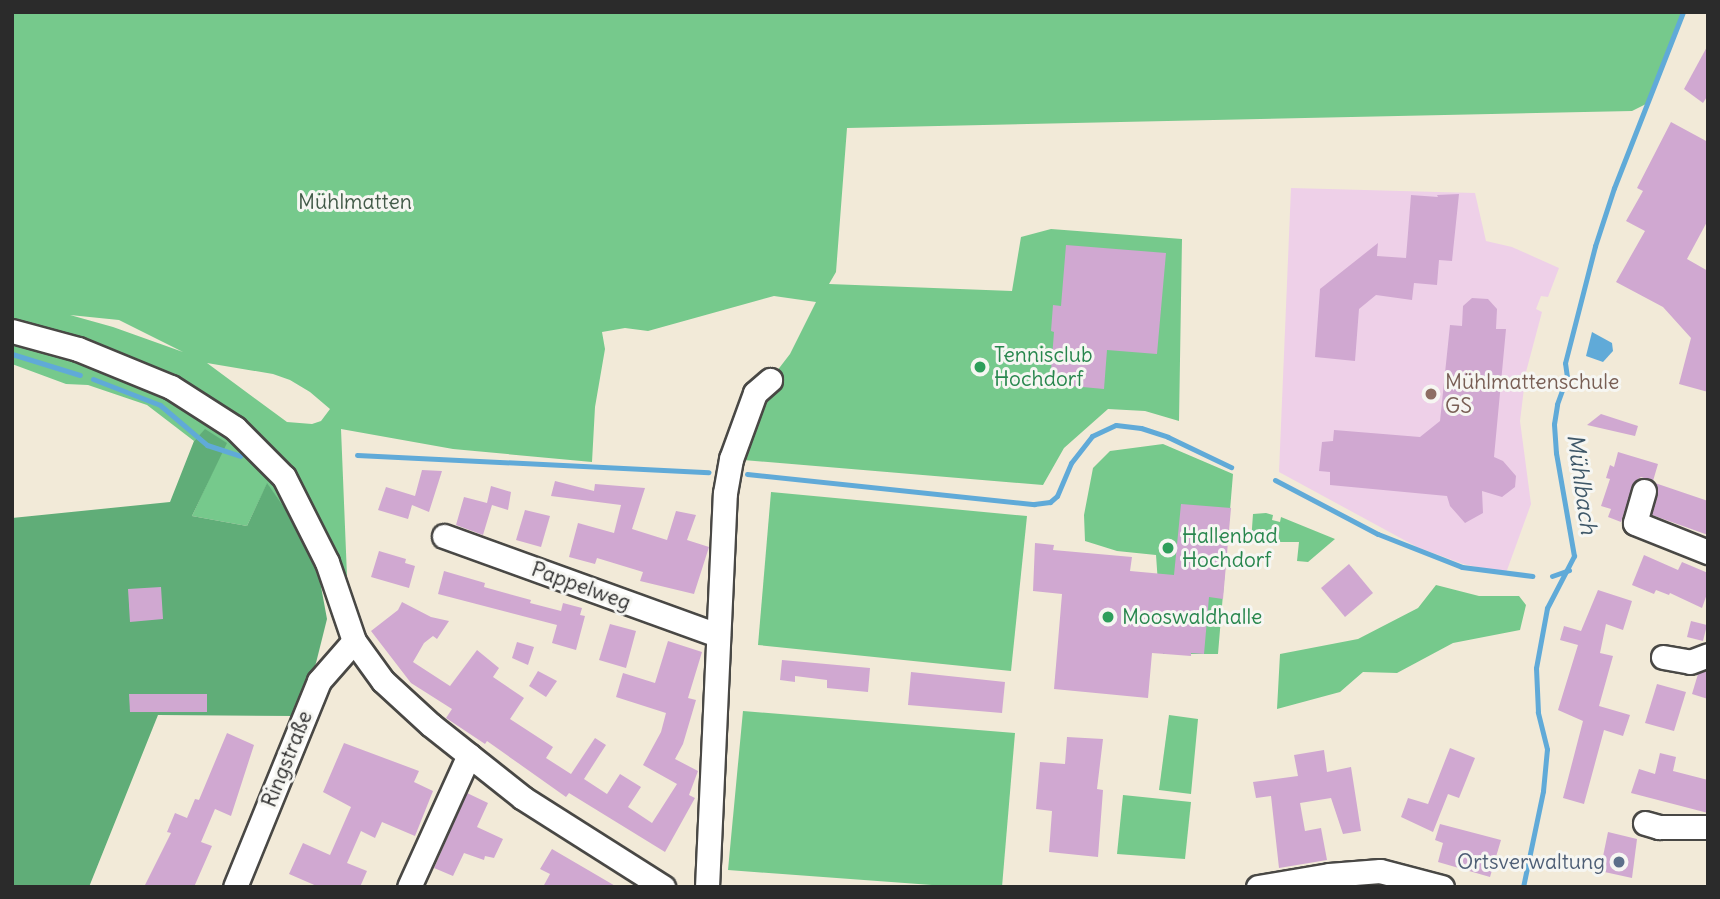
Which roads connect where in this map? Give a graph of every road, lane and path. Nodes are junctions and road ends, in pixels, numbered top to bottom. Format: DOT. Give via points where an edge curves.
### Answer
graph roads {
  1 [pos="12,331"];
  2 [pos="770,380"];
  3 [pos="1644,491"];
  4 [pos="444,536"];
  5 [pos="1708,552"];
  6 [pos="718,635"];
  7 [pos="354,641"];
  8 [pos="1708,655"];
  9 [pos="1663,657"];
  10 [pos="469,755"];
  11 [pos="1645,823"];
  12 [pos="1708,827"];
  13 [pos="235,887"];
  14 [pos="409,887"];
  15 [pos="663,887"];
  16 [pos="707,887"];
  17 [pos="1258,887"];
  18 [pos="1441,887"];
  1 -- 7 [label="street" via="78,349 171,387 209,408 256,447 284,477 314,530"];
  2 -- 6 [label="street" via="755,393 731,459"];
  3 -- 5 [label="street" via="1635,523"];
  4 -- 6 [label="street, Pappelweg"];
  6 -- 16 [label="street"];
  7 -- 10 [label="street" via="383,681"];
  7 -- 13 [label="street, Ringstraße" via="319,681"];
  8 -- 9 [label="street" via="1690,662"];
  10 -- 14 [label="street"];
  10 -- 15 [label="street" via="549,816"];
  11 -- 12 [label="street"];
  17 -- 18 [label="street" via="1380,871"];
}
